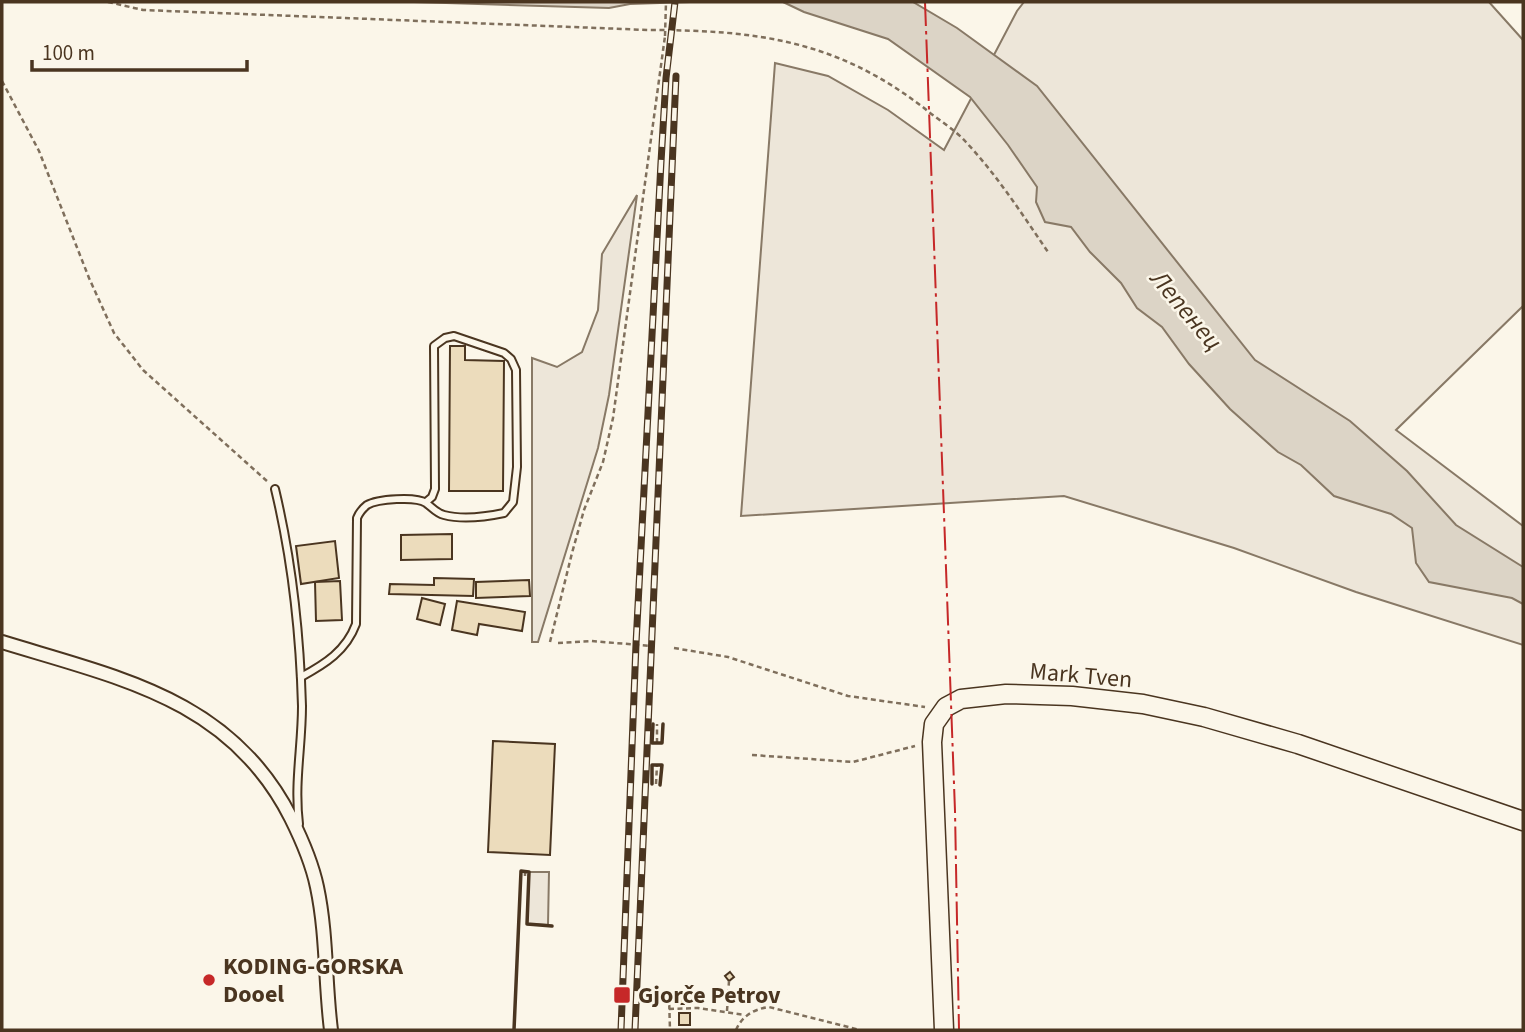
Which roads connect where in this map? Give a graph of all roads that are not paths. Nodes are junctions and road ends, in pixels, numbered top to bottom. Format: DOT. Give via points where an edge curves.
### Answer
graph roads {
  1 [pos="275,489"];
  2 [pos="426,502"];
  3 [pos="2,642"];
  4 [pos="300,677"];
  5 [pos="1523,821"];
  6 [pos="300,836"];
  7 [pos="331,1030"];
  8 [pos="944,1030"];
  1 -- 4 [label="lane" via="283,521"];
  2 -- 2 [label="lane" via="442,515 460,517 504,513 513,502 516,370 504,354 454,336 434,346 435,489"];
  2 -- 4 [label="lane" via="377,501 360,511 356,624 351,639"];
  3 -- 6 [label="street" via="126,680 211,722 267,776"];
  4 -- 6 [label="lane" via="295,794"];
  5 -- 8 [label="street, Mark Tven" via="1298,744 1203,717 1072,696 1006,694 961,699 946,707 934,724 932,742"];
  6 -- 7 [label="street" via="319,898"];
}
